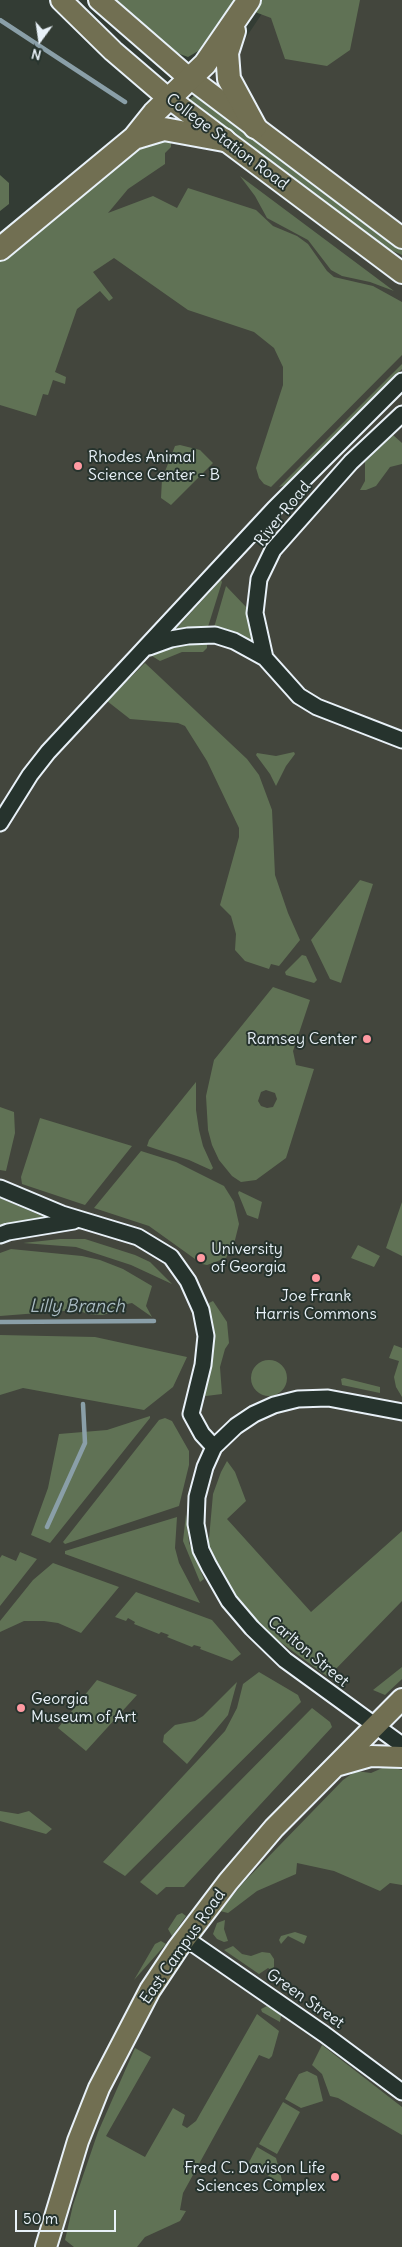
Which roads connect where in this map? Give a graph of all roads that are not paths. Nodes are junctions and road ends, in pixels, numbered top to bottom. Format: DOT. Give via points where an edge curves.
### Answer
graph roads {
  1 [pos="61,0"];
  2 [pos="99,0"];
  3 [pos="243,9"];
  4 [pos="190,78"];
  5 [pos="170,99"];
  6 [pos="255,127"];
  7 [pos="134,138"];
  8 [pos="224,140"];
  9 [pos="402,238"];
  10 [pos="0,249"];
  11 [pos="400,272"];
  12 [pos="402,381"];
  13 [pos="402,414"];
  14 [pos="146,648"];
  15 [pos="265,658"];
  16 [pos="402,740"];
  17 [pos="0,823"];
  18 [pos="0,1188"];
  19 [pos="80,1220"];
  20 [pos="0,1236"];
  21 [pos="402,1412"];
  22 [pos="214,1447"];
  23 [pos="402,1699"];
  24 [pos="374,1725"];
  25 [pos="402,1745"];
  26 [pos="402,1757"];
  27 [pos="334,1766"];
  28 [pos="185,1938"];
  29 [pos="402,2092"];
  30 [pos="46,2247"];
  1 -- 5 [label="main road, College Station Road" via="113,51"];
  2 -- 4 [label="main road, College Station Road"];
  3 -- 4 [label="highway" via="205,64"];
  3 -- 6 [label="highway" via="227,53 228,74 234,92"];
  4 -- 5 [label="highway"];
  4 -- 6 [label="main road, College Station Road"];
  5 -- 7 [label="highway"];
  5 -- 8 [label="main road, College Station Road"];
  6 -- 9 [label="main road, College Station Road"];
  7 -- 8 [label="highway" via="164,129"];
  7 -- 10 [label="highway"];
  8 -- 11 [label="main road, College Station Road"];
  12 -- 14 [label="street, River Road" via="268,516"];
  13 -- 15 [label="street, River Road" via="351,462 273,550 259,579 255,613"];
  14 -- 15 [label="street, River Road" via="170,639 215,635"];
  14 -- 17 [label="street, River Road" via="48,752"];
  15 -- 16 [label="street" via="299,696 317,707"];
  18 -- 19 [label="street"];
  19 -- 20 [label="street"];
  19 -- 22 [label="street" via="138,1237 171,1257 188,1281 201,1310 206,1336 203,1365 191,1414"];
  21 -- 22 [label="street, Carlton Street" via="328,1398 298,1399 254,1414"];
  22 -- 24 [label="street, Carlton Street" via="197,1497 196,1524 201,1550 220,1585 240,1615 285,1660"];
  23 -- 24 [label="main road, East Campus Road"];
  24 -- 25 [label="street, Carlton Street"];
  24 -- 27 [label="main road, East Campus Road"];
  26 -- 27 [label="main road" via="371,1756"];
  27 -- 28 [label="main road, East Campus Road" via="262,1842"];
  28 -- 29 [label="street, Green Street"];
  28 -- 30 [label="main road, East Campus Road" via="150,1990 99,2088 78,2141"];
}
